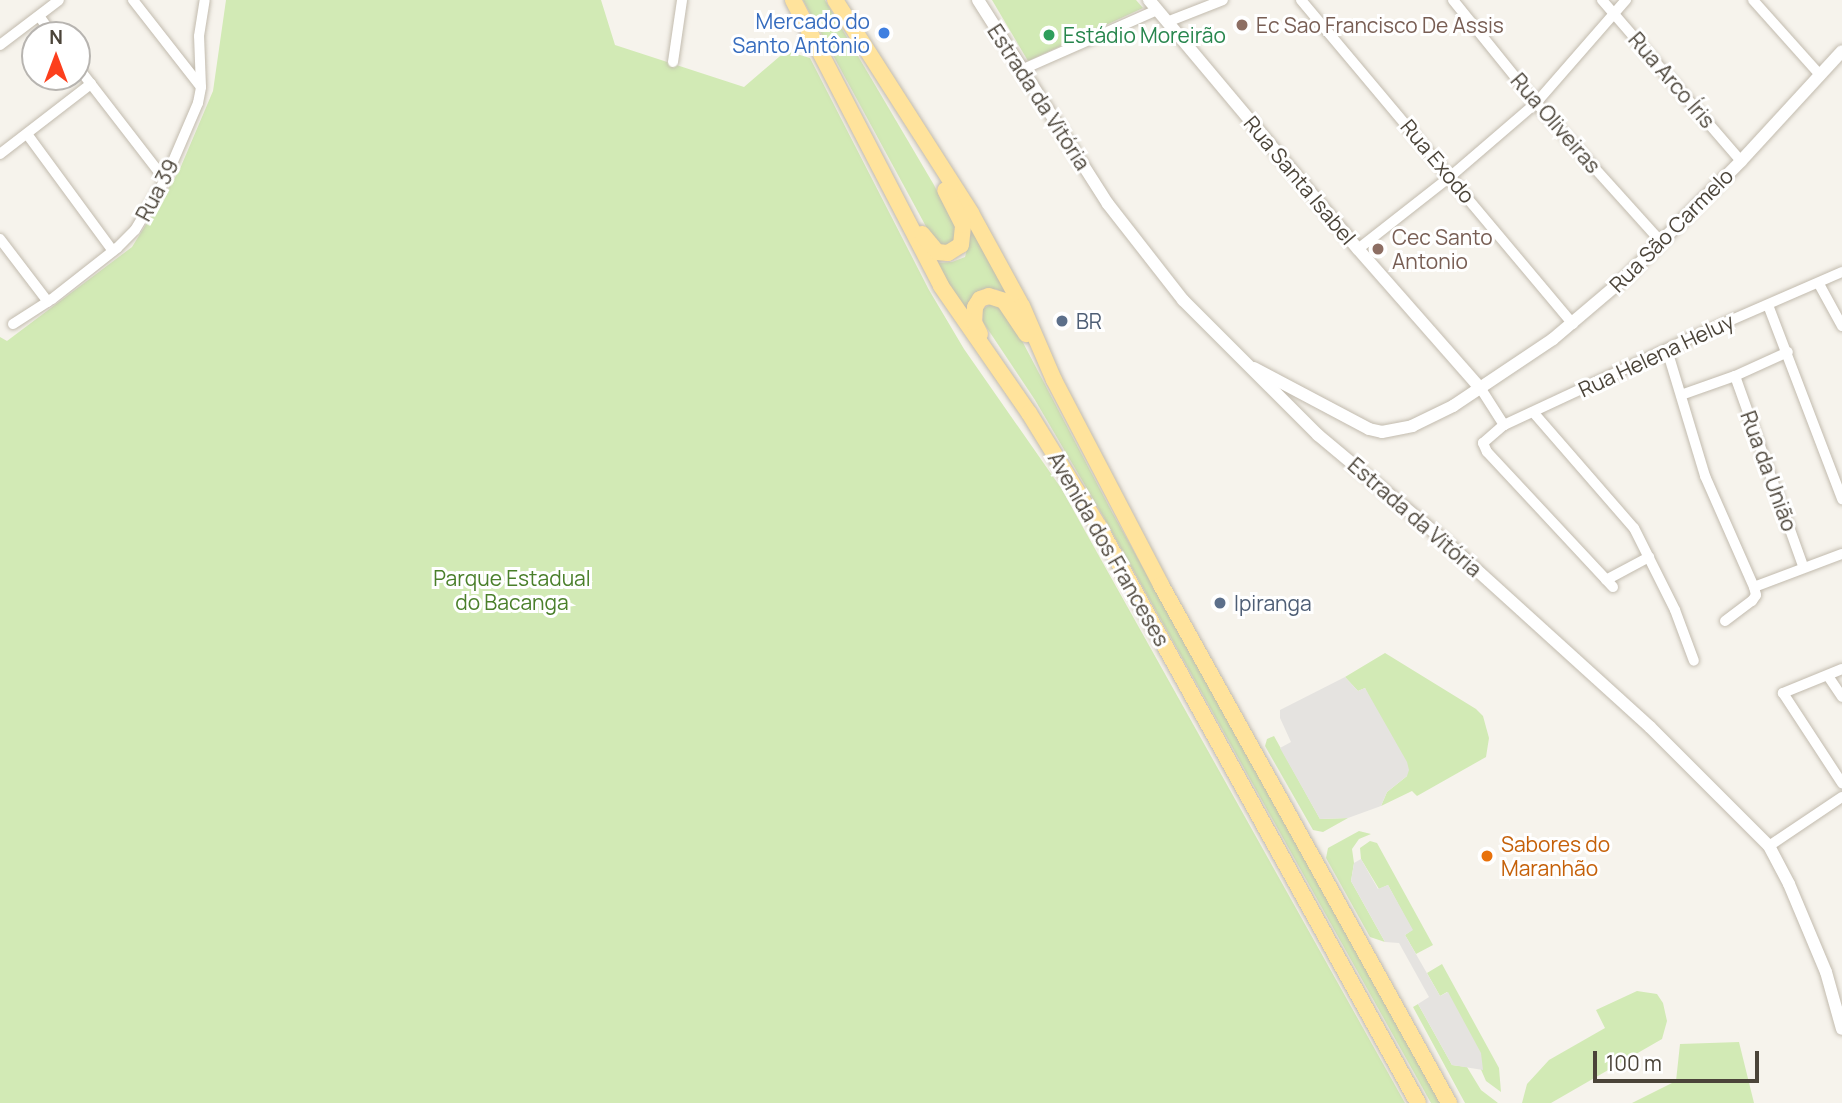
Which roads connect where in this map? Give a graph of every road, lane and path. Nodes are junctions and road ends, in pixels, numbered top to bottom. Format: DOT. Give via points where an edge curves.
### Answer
graph roads {
  1 [pos="133,0"];
  2 [pos="205,0"];
  3 [pos="682,0"];
  4 [pos="793,0"];
  5 [pos="978,0"];
  6 [pos="1223,0"];
  7 [pos="1301,0"];
  8 [pos="1453,0"];
  9 [pos="1602,0"];
  10 [pos="1626,0"];
  11 [pos="1753,0"];
  12 [pos="55,1"];
  13 [pos="842,3"];
  14 [pos="1153,5"];
  15 [pos="1614,13"];
  16 [pos="38,16"];
  17 [pos="42,21"];
  18 [pos="1167,22"];
  19 [pos="0,45"];
  20 [pos="1842,51"];
  21 [pos="673,62"];
  22 [pos="1021,70"];
  23 [pos="1820,75"];
  24 [pos="91,85"];
  25 [pos="201,87"];
  26 [pos="83,91"];
  27 [pos="1536,103"];
  28 [pos="905,113"];
  29 [pos="860,126"];
  30 [pos="27,134"];
  31 [pos="0,154"];
  32 [pos="1741,161"];
  33 [pos="1451,176"];
  34 [pos="165,180"];
  35 [pos="0,239"];
  36 [pos="1662,243"];
  37 [pos="1358,249"];
  38 [pos="113,251"];
  39 [pos="1842,272"];
  40 [pos="1819,284"];
  41 [pos="48,302"];
  42 [pos="1768,304"];
  43 [pos="13,324"];
  44 [pos="1573,324"];
  45 [pos="1842,325"];
  46 [pos="1667,350"];
  47 [pos="1788,352"];
  48 [pos="1244,363"];
  49 [pos="1735,376"];
  50 [pos="1054,380"];
  51 [pos="1481,389"];
  52 [pos="1681,395"];
  53 [pos="1533,412"];
  54 [pos="1029,413"];
  55 [pos="1504,425"];
  56 [pos="1842,499"];
  57 [pos="1842,554"];
  58 [pos="1649,557"];
  59 [pos="1803,566"];
  60 [pos="1754,587"];
  61 [pos="1725,621"];
  62 [pos="1694,661"];
  63 [pos="1842,669"];
  64 [pos="1828,676"];
  65 [pos="1842,697"];
  66 [pos="1842,783"];
  67 [pos="1842,797"];
  68 [pos="1769,846"];
  69 [pos="1842,1029"];
  70 [pos="1418,1103"];
  71 [pos="1449,1103"];
  1 -- 25 [label="street"];
  2 -- 25 [label="street, Rua 39" via="199,36"];
  3 -- 21 [label="street"];
  4 -- 29 [label="main road, Avenida dos Franceses"];
  5 -- 22 [label="street, Estrada da Vitória"];
  6 -- 18 [label="street"];
  7 -- 33 [label="street, Rua Exodo"];
  8 -- 27 [label="street, Rua Oliveiras"];
  9 -- 15 [label="street, Rua Arco Íris"];
  10 -- 15 [label="street"];
  11 -- 23 [label="street"];
  12 -- 16 [label="street"];
  13 -- 28 [label="main road, Avenida dos Franceses"];
  14 -- 18 [label="street, Rua Santa Isabel"];
  14 -- 22 [label="street"];
  15 -- 27 [label="street"];
  15 -- 32 [label="street, Rua Arco Íris"];
  16 -- 17 [label="street"];
  16 -- 19 [label="street"];
  18 -- 37 [label="street, Rua Santa Isabel"];
  20 -- 23 [label="street, Rua São Carmelo"];
  22 -- 48 [label="street, Estrada da Vitória" via="1108,204 1183,300"];
  23 -- 32 [label="street, Rua São Carmelo"];
  24 -- 34 [label="street"];
  25 -- 34 [label="street, Rua 39"];
  26 -- 30 [label="street"];
  27 -- 33 [label="street"];
  27 -- 36 [label="street, Rua Oliveiras"];
  28 -- 29 [label="main road" via="962,225 963,241 953,251 942,253 929,245"];
  28 -- 50 [label="main road, Avenida dos Franceses" via="971,213 1022,306"];
  29 -- 54 [label="main road, Avenida dos Franceses" via="941,286"];
  30 -- 31 [label="street"];
  30 -- 38 [label="street"];
  32 -- 36 [label="street, Rua São Carmelo"];
  33 -- 37 [label="street"];
  33 -- 44 [label="street, Rua Exodo"];
  34 -- 38 [label="street, Rua 39" via="135,230"];
  35 -- 41 [label="street"];
  36 -- 44 [label="street, Rua São Carmelo"];
  37 -- 51 [label="street, Rua Santa Isabel"];
  38 -- 41 [label="street, Rua 39"];
  39 -- 40 [label="street, Rua Helena Heluy"];
  40 -- 42 [label="street, Rua Helena Heluy"];
  40 -- 45 [label="street"];
  41 -- 43 [label="street, Rua 39"];
  42 -- 46 [label="street, Rua Helena Heluy"];
  42 -- 47 [label="street"];
  44 -- 51 [label="street, Rua São Carmelo"];
  46 -- 52 [label="street"];
  46 -- 53 [label="street, Rua Helena Heluy"];
  47 -- 49 [label="street"];
  47 -- 56 [label="street"];
  48 -- 51 [label="street, Rua São Carmelo" via="1382,432 1427,419"];
  48 -- 68 [label="street, Estrada da Vitória" via="1318,435 1446,542 1650,727"];
  49 -- 52 [label="street"];
  49 -- 59 [label="street, Rua da União"];
  50 -- 54 [label="main road" via="1008,305 995,297 980,299 973,312 975,326"];
  50 -- 71 [label="main road, Avenida dos Franceses" via="1161,585"];
  51 -- 55 [label="street"];
  52 -- 60 [label="street" via="1705,476"];
  53 -- 55 [label="street, Rua Helena Heluy"];
  53 -- 58 [label="street" via="1615,502"];
  54 -- 70 [label="main road, Avenida dos Franceses" via="1099,527"];
  55 -- 58 [label="street, Rua Helena Heluy" via="1483,443 1487,452 1610,584"];
  57 -- 59 [label="street"];
  58 -- 62 [label="street"];
  59 -- 60 [label="street"];
  60 -- 61 [label="street" via="1752,601"];
  63 -- 64 [label="street"];
  64 -- 65 [label="street"];
  64 -- 66 [label="street" via="1783,693"];
  67 -- 68 [label="street"];
  68 -- 69 [label="street, Estrada da Vitória" via="1826,972"];
}
